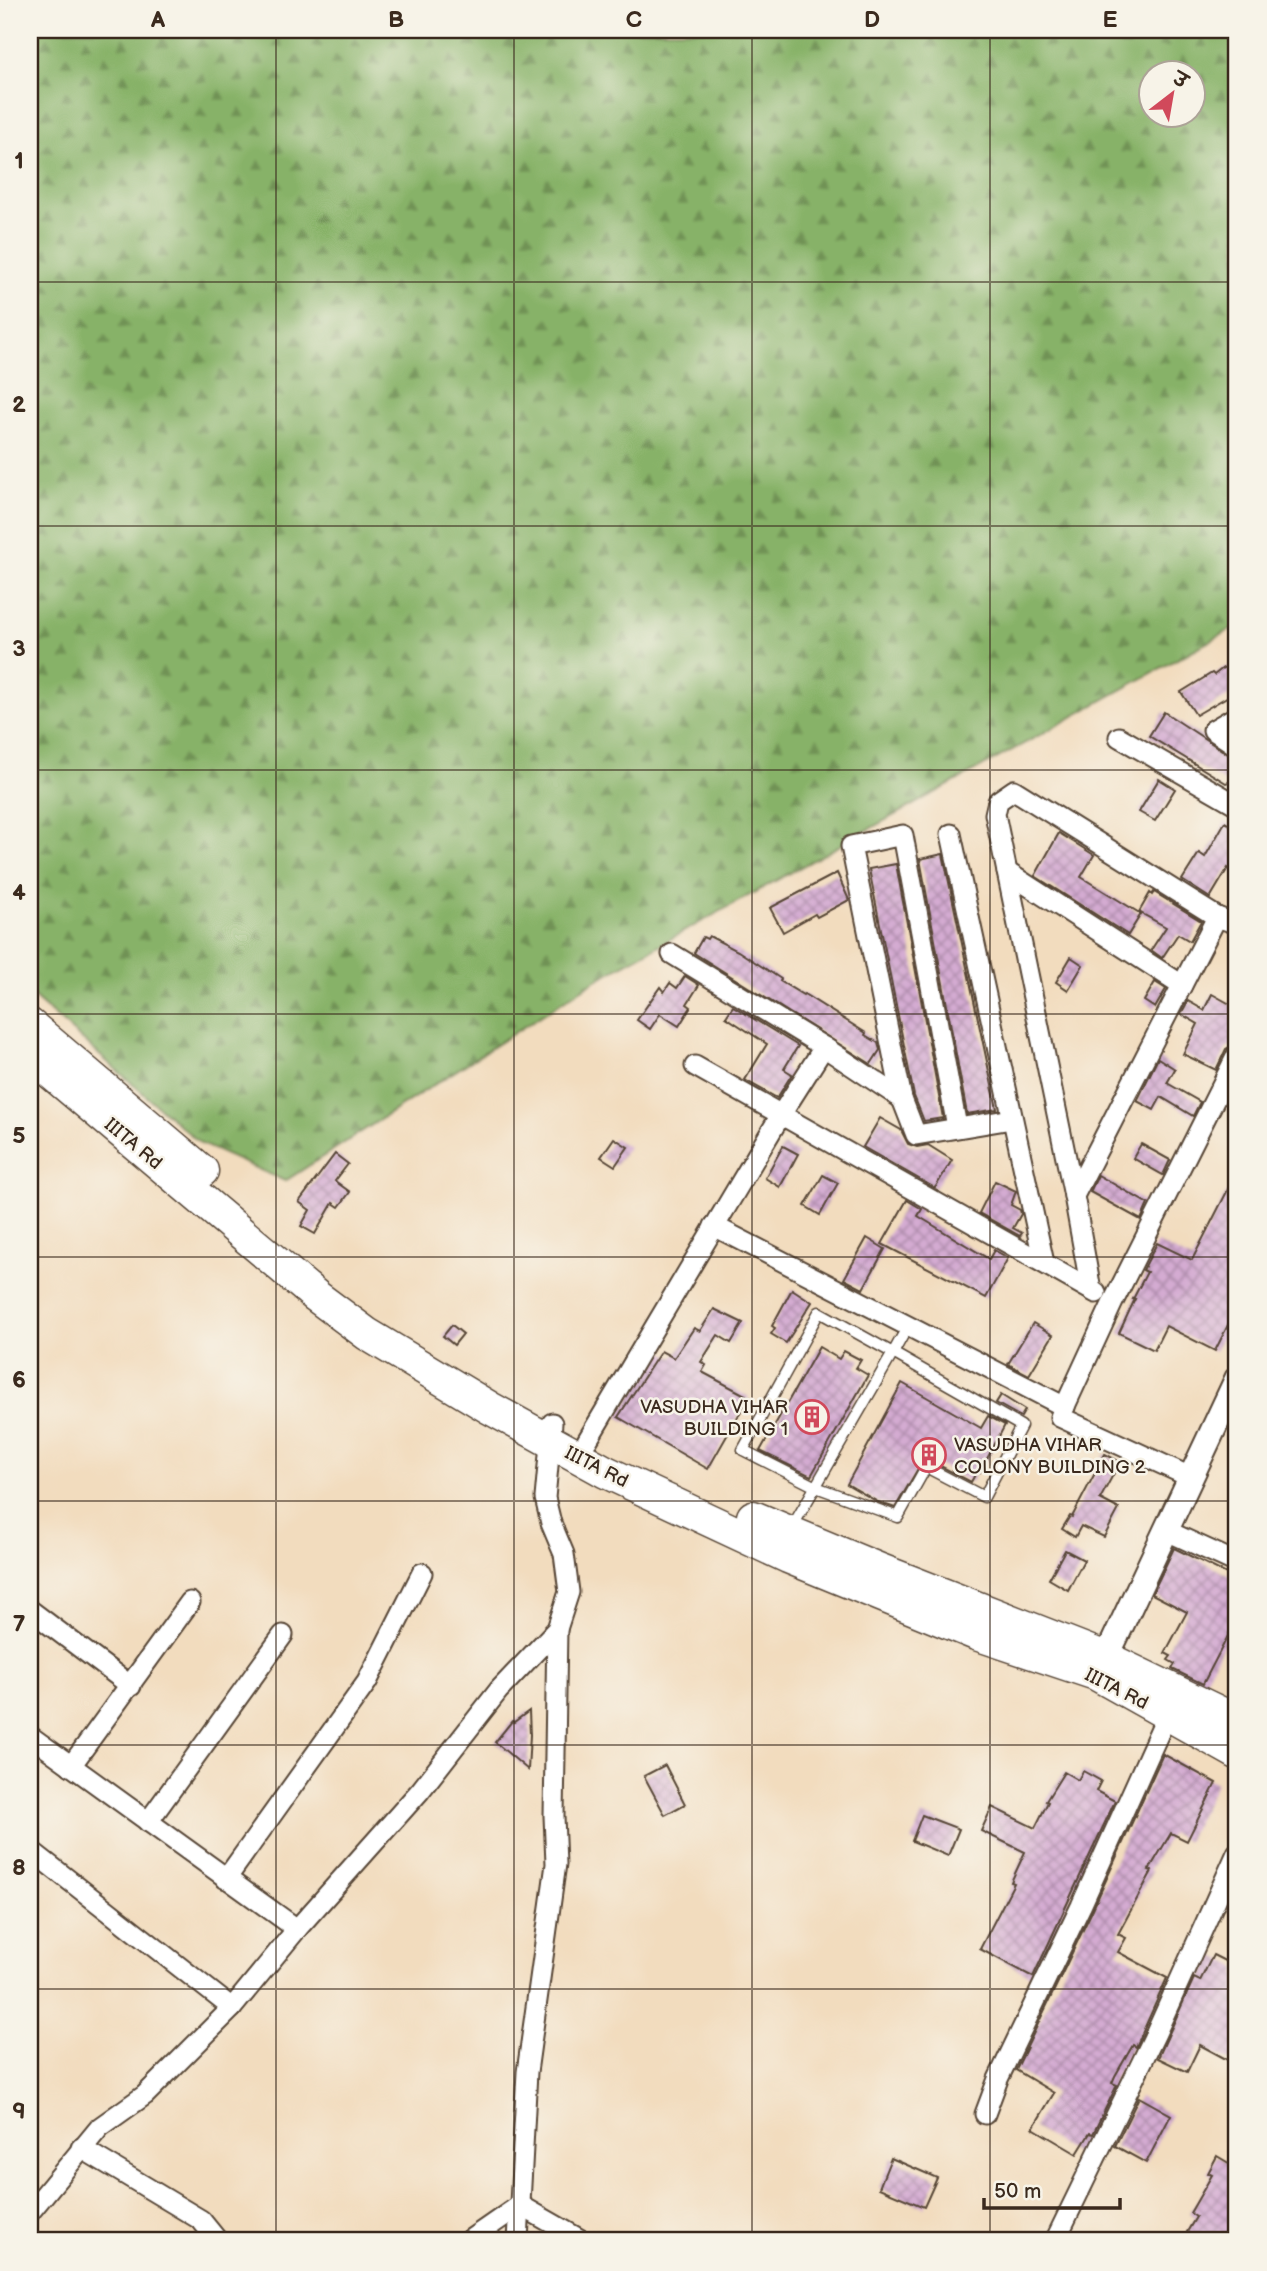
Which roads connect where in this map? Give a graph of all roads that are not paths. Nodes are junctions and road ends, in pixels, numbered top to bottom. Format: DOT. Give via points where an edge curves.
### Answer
graph roads {
  1 [pos="1237,716"];
  2 [pos="1119,737"];
  3 [pos="1237,746"];
  4 [pos="1237,805"];
  5 [pos="951,834"];
  6 [pos="1007,872"];
  7 [pos="1217,916"];
  8 [pos="1237,924"];
  9 [pos="672,954"];
  10 [pos="1182,985"];
  11 [pos="30,1025"];
  12 [pos="824,1047"];
  13 [pos="30,1055"];
  14 [pos="1237,1055"];
  15 [pos="695,1066"];
  16 [pos="902,1099"];
  17 [pos="782,1113"];
  18 [pos="1012,1119"];
  19 [pos="957,1127"];
  20 [pos="1074,1196"];
  21 [pos="714,1226"];
  22 [pos="1044,1263"];
  23 [pos="305,1273"];
  24 [pos="1091,1290"];
  25 [pos="1112,1302"];
  26 [pos="908,1326"];
  27 [pos="893,1353"];
  28 [pos="1237,1379"];
  29 [pos="1065,1407"];
  30 [pos="1229,1418"];
  31 [pos="551,1433"];
  32 [pos="587,1441"];
  33 [pos="1190,1477"];
  34 [pos="817,1487"];
  35 [pos="1165,1530"];
  36 [pos="789,1533"];
  37 [pos="1237,1563"];
  38 [pos="422,1573"];
  39 [pos="190,1602"];
  40 [pos="30,1610"];
  41 [pos="557,1629"];
  42 [pos="283,1634"];
  43 [pos="1101,1666"];
  44 [pos="131,1686"];
  45 [pos="1167,1715"];
  46 [pos="1237,1721"];
  47 [pos="30,1736"];
  48 [pos="1237,1753"];
  49 [pos="71,1766"];
  50 [pos="148,1822"];
  51 [pos="33,1852"];
  52 [pos="1237,1853"];
  53 [pos="226,1879"];
  54 [pos="297,1929"];
  55 [pos="232,2008"];
  56 [pos="985,2114"];
  57 [pos="81,2148"];
  58 [pos="520,2205"];
  59 [pos="30,2212"];
  60 [pos="218,2241"];
  61 [pos="468,2241"];
  62 [pos="518,2241"];
  63 [pos="583,2241"];
  64 [pos="1055,2241"];
  1 -- 3 [label="street" via="1213,730"];
  2 -- 4 [label="street"];
  5 -- 18 [label="street"];
  6 -- 7 [label="street" via="995,814 998,801 1014,790"];
  6 -- 10 [label="street"];
  6 -- 20 [label="street"];
  7 -- 8 [label="street"];
  7 -- 10 [label="street"];
  9 -- 12 [label="street"];
  10 -- 20 [label="street"];
  11 -- 23 [label="main road, IIITA Rd"];
  12 -- 16 [label="street"];
  12 -- 17 [label="street"];
  13 -- 23 [label="main road, IIITA Rd"];
  14 -- 25 [label="street"];
  15 -- 17 [label="street"];
  16 -- 19 [label="street" via="916,1135"];
  16 -- 19 [label="street" via="850,846 903,835"];
  17 -- 21 [label="street"];
  17 -- 22 [label="street"];
  18 -- 19 [label="street"];
  18 -- 22 [label="street"];
  20 -- 24 [label="street"];
  21 -- 26 [label="street"];
  21 -- 32 [label="street"];
  22 -- 24 [label="street"];
  23 -- 31 [label="main road, IIITA Rd" via="366,1334"];
  24 -- 25 [label="street"];
  25 -- 29 [label="street"];
  26 -- 27 [label="lane"];
  26 -- 29 [label="street"];
  27 -- 34 [label="lane"];
  27 -- 34 [label="lane" via="819,1312 743,1450"];
  27 -- 34 [label="lane" via="1021,1426 984,1497 926,1467 898,1517"];
  28 -- 30 [label="street"];
  29 -- 33 [label="street" via="1060,1417"];
  30 -- 33 [label="street"];
  31 -- 32 [label="main road, IIITA Rd"];
  31 -- 41 [label="street" via="545,1498 564,1554 569,1592"];
  31 -- 43 [label="main road, IIITA Rd" via="606,1472 788,1557 976,1634"];
  32 -- 36 [label="main road, IIITA Rd"];
  33 -- 35 [label="street"];
  34 -- 36 [label="lane"];
  35 -- 37 [label="street"];
  35 -- 43 [label="street"];
  36 -- 43 [label="main road, IIITA Rd"];
  38 -- 53 [label="street" via="367,1682"];
  39 -- 44 [label="street"];
  40 -- 44 [label="street"];
  41 -- 54 [label="street" via="499,1690 420,1791"];
  41 -- 58 [label="street" via="556,1864 527,2072"];
  42 -- 50 [label="street"];
  43 -- 45 [label="main road, IIITA Rd"];
  43 -- 46 [label="main road, IIITA Rd"];
  44 -- 49 [label="street"];
  45 -- 48 [label="main road, IIITA Rd"];
  45 -- 56 [label="street"];
  47 -- 49 [label="street"];
  49 -- 50 [label="street"];
  50 -- 53 [label="street"];
  51 -- 55 [label="street"];
  52 -- 64 [label="street" via="1157,2032"];
  53 -- 54 [label="street"];
  54 -- 55 [label="street"];
  55 -- 57 [label="street" via="145,2095 100,2127"];
  57 -- 59 [label="street"];
  57 -- 60 [label="street" via="201,2220"];
  58 -- 61 [label="street"];
  58 -- 62 [label="street"];
  58 -- 63 [label="street"];
}
